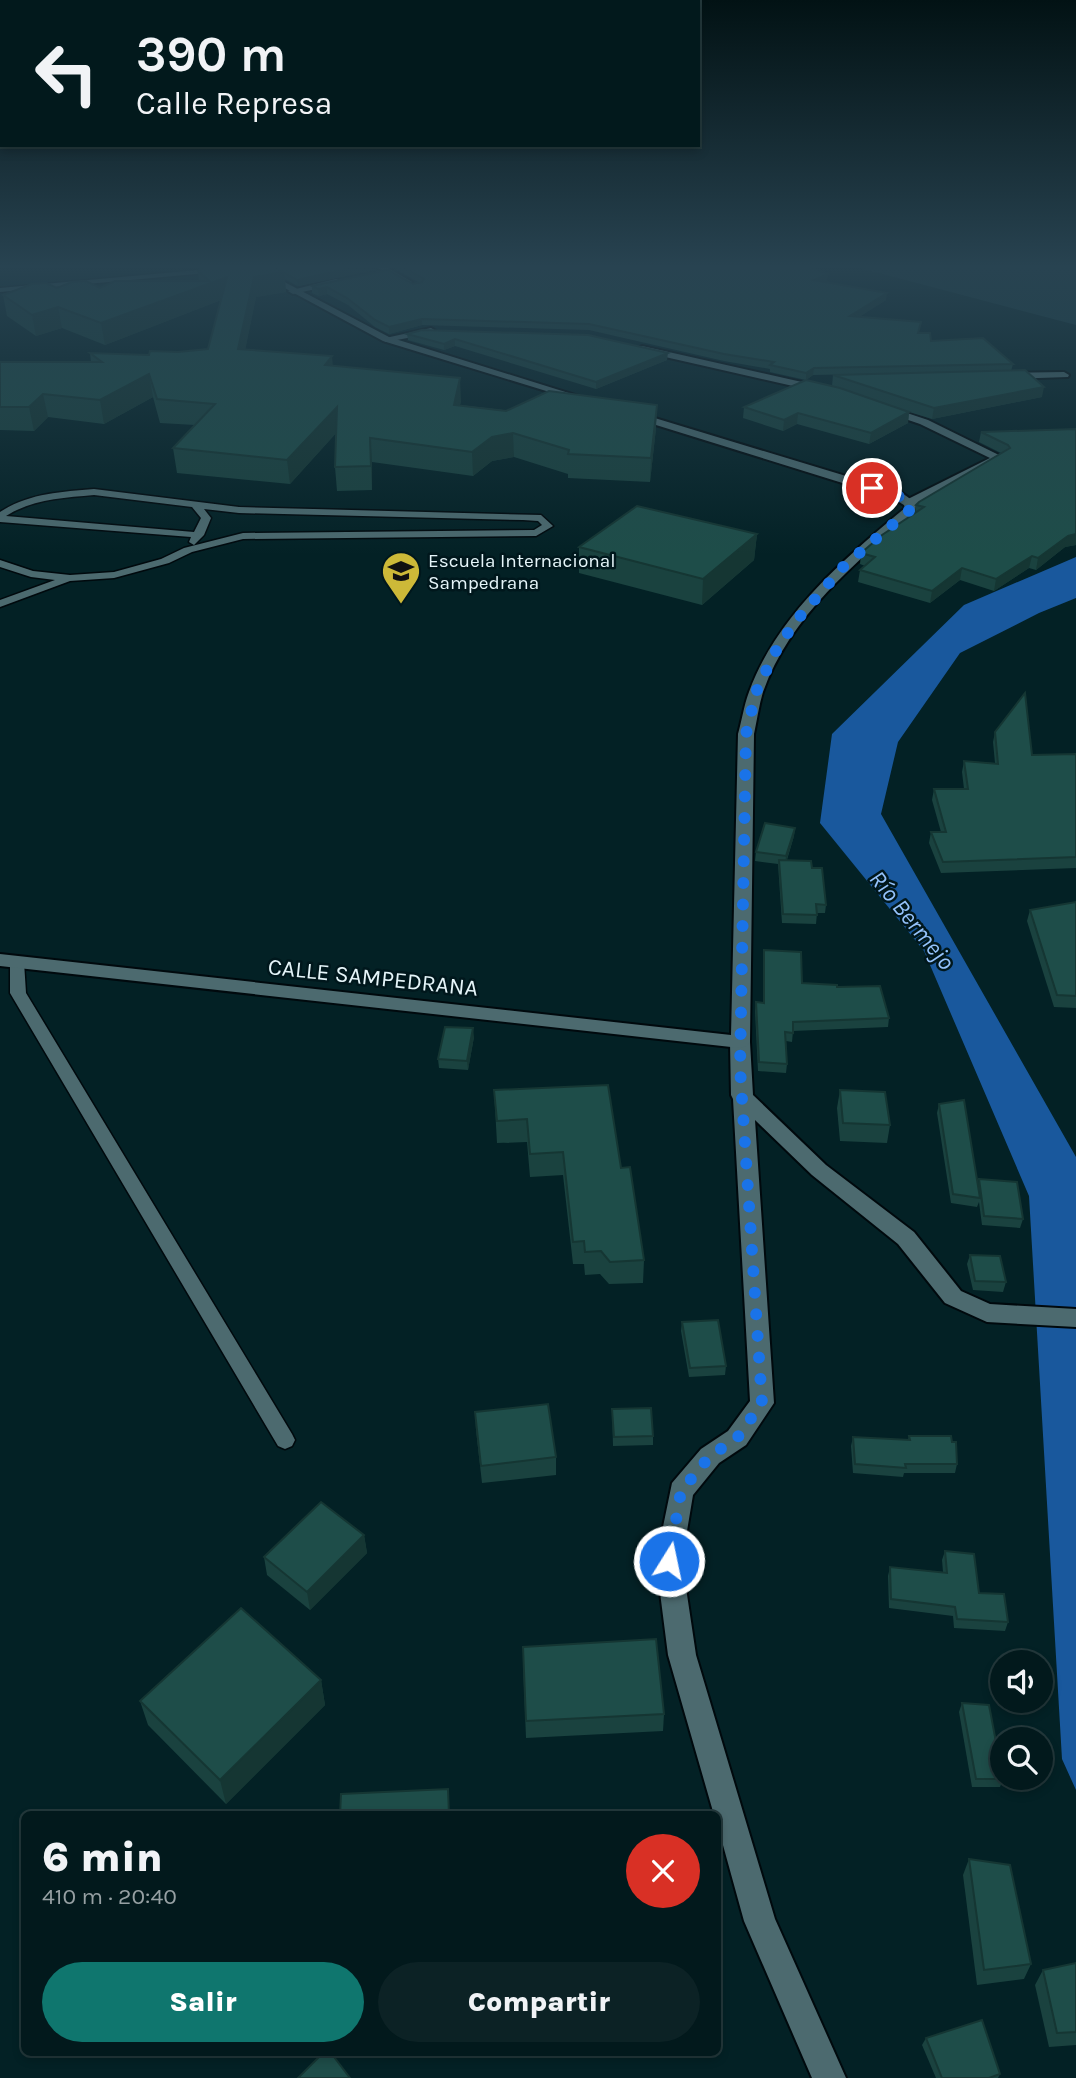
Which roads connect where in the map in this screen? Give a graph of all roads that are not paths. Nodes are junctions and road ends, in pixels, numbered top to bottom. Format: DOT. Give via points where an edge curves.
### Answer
graph roads {
  1 [pos="457,361"];
  2 [pos="696,361"];
  3 [pos="1064,375"];
  4 [pos="993,376"];
  5 [pos="831,380"];
  6 [pos="791,382"];
  7 [pos="842,394"];
  8 [pos="604,406"];
  9 [pos="877,406"];
  10 [pos="617,410"];
  11 [pos="909,503"];
  12 [pos="195,504"];
  13 [pos="0,518"];
  14 [pos="199,535"];
  15 [pos="188,550"];
  16 [pos="1,565"];
  17 [pos="69,578"];
  18 [pos="0,604"];
  19 [pos="8,961"];
  20 [pos="740,1042"];
  21 [pos="741,1095"];
  22 [pos="1076,1318"];
  23 [pos="285,1440"];
  24 [pos="830,2078"];
  1 -- 8 [label="street"];
  2 -- 6 [label="street"];
  3 -- 4 [label="street"];
  5 -- 6 [label="street"];
  6 -- 7 [label="street"];
  9 -- 11 [label="street" via="924,422 999,458"];
  10 -- 11 [label="street"];
  11 -- 20 [label="street" via="906,515 818,592 774,654 756,692 746,734"];
  12 -- 13 [label="lane" via="94,492 48,496 17,505"];
  12 -- 14 [label="lane" via="206,518"];
  12 -- 15 [label="lane" via="239,510 541,518 548,526 536,533 243,536"];
  13 -- 14 [label="lane"];
  14 -- 15 [label="lane"];
  15 -- 17 [label="lane" via="114,575"];
  16 -- 17 [label="lane"];
  17 -- 18 [label="lane"];
  19 -- 20 [label="street, CALLE SAMPEDRANA"];
  19 -- 23 [label="lane" via="18,993"];
  20 -- 21 [label="street"];
  21 -- 22 [label="street" via="819,1170 906,1238 953,1297 987,1313"];
  21 -- 24 [label="street" via="762,1403 737,1438 710,1456 681,1491 669,1561 682,1656 760,1921"];
}
